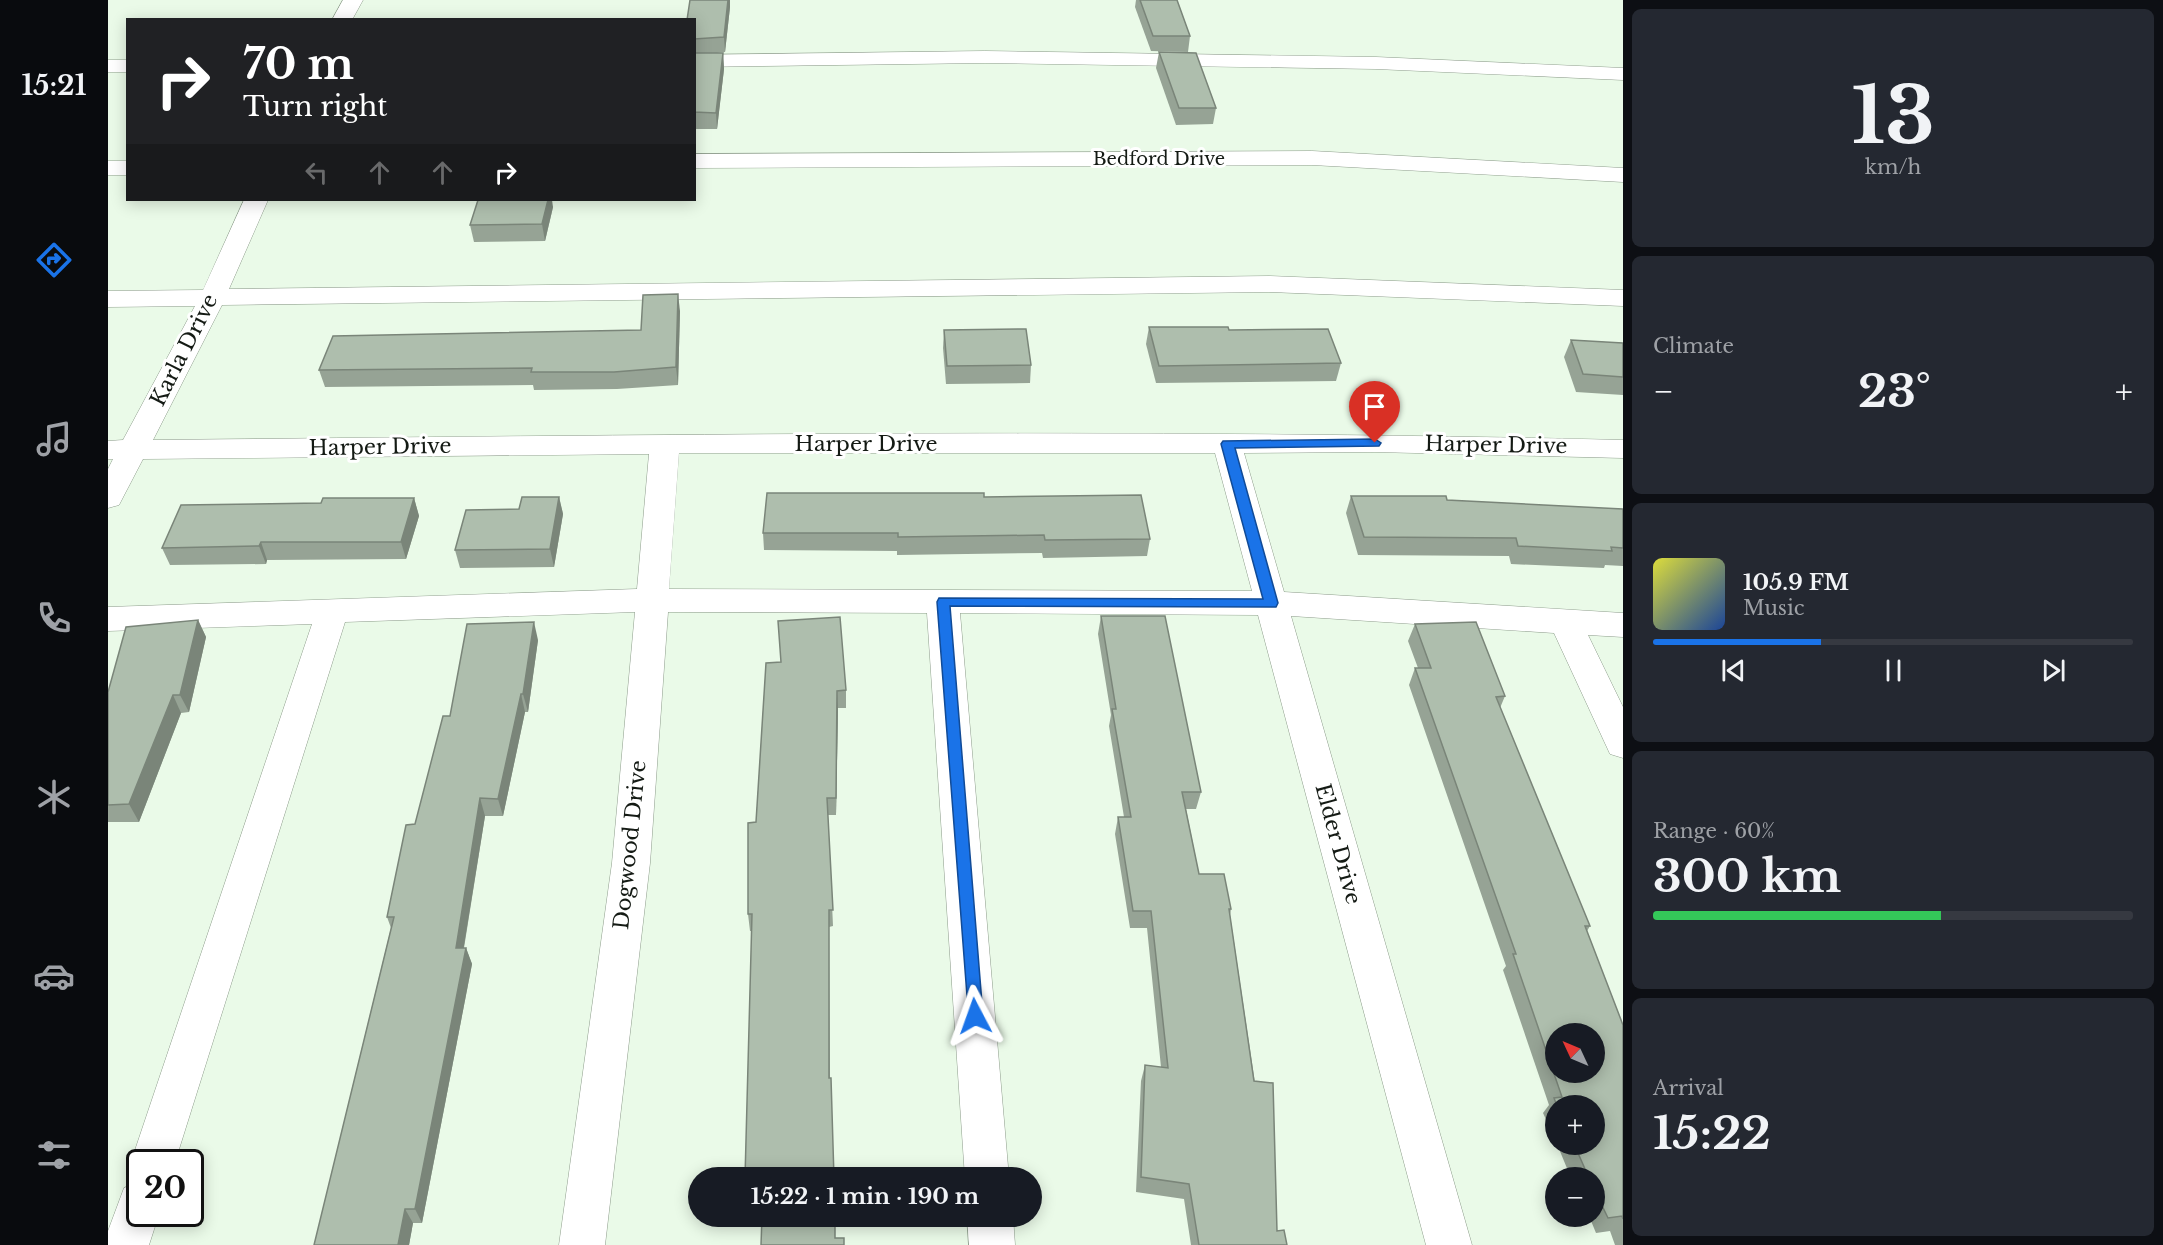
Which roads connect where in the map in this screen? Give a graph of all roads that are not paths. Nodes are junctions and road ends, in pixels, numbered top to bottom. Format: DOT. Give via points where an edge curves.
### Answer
graph roads {
  1 [pos="353,0"];
  2 [pos="343,18"];
  3 [pos="696,61"];
  4 [pos="108,66"];
  5 [pos="126,66"];
  6 [pos="1623,74"];
  7 [pos="696,161"];
  8 [pos="108,168"];
  9 [pos="126,168"];
  10 [pos="1623,175"];
  11 [pos="256,201"];
  12 [pos="212,298"];
  13 [pos="1623,298"];
  14 [pos="108,299"];
  15 [pos="665,444"];
  16 [pos="1227,444"];
  17 [pos="1623,449"];
  18 [pos="120,450"];
  19 [pos="108,498"];
  20 [pos="652,600"];
  21 [pos="943,602"];
  22 [pos="1271,603"];
  23 [pos="333,612"];
  24 [pos="108,620"];
  25 [pos="1565,621"];
  26 [pos="1623,625"];
  27 [pos="1623,744"];
  28 [pos="157,1149"];
  29 [pos="986,1167"];
  30 [pos="132,1227"];
  31 [pos="991,1227"];
  32 [pos="126,1245"];
  33 [pos="582,1245"];
  34 [pos="992,1245"];
  35 [pos="1449,1245"];
  1 -- 2 [label="street"];
  3 -- 6 [label="street" via="1009,57 1376,63"];
  4 -- 5 [label="street"];
  7 -- 10 [label="street, Bedford Drive" via="1312,158"];
  8 -- 9 [label="street"];
  11 -- 12 [label="street, Karla Drive"];
  12 -- 13 [label="street" via="876,286 1269,284"];
  12 -- 14 [label="street"];
  12 -- 18 [label="street, Karla Drive"];
  15 -- 16 [label="street, Harper Drive"];
  15 -- 18 [label="street, Harper Drive"];
  15 -- 20 [label="street, Dogwood Drive"];
  16 -- 17 [label="street, Harper Drive"];
  16 -- 22 [label="street, Elder Drive"];
  18 -- 19 [label="street, Karla Drive"];
  20 -- 21 [label="street"];
  20 -- 23 [label="street"];
  20 -- 33 [label="street, Dogwood Drive" via="631,863"];
  21 -- 22 [label="street"];
  21 -- 29 [label="street"];
  22 -- 25 [label="street"];
  22 -- 35 [label="street, Elder Drive"];
  23 -- 24 [label="street"];
  23 -- 28 [label="street"];
  25 -- 26 [label="street"];
  25 -- 27 [label="street"];
  30 -- 32 [label="street"];
  31 -- 34 [label="street"];
}
